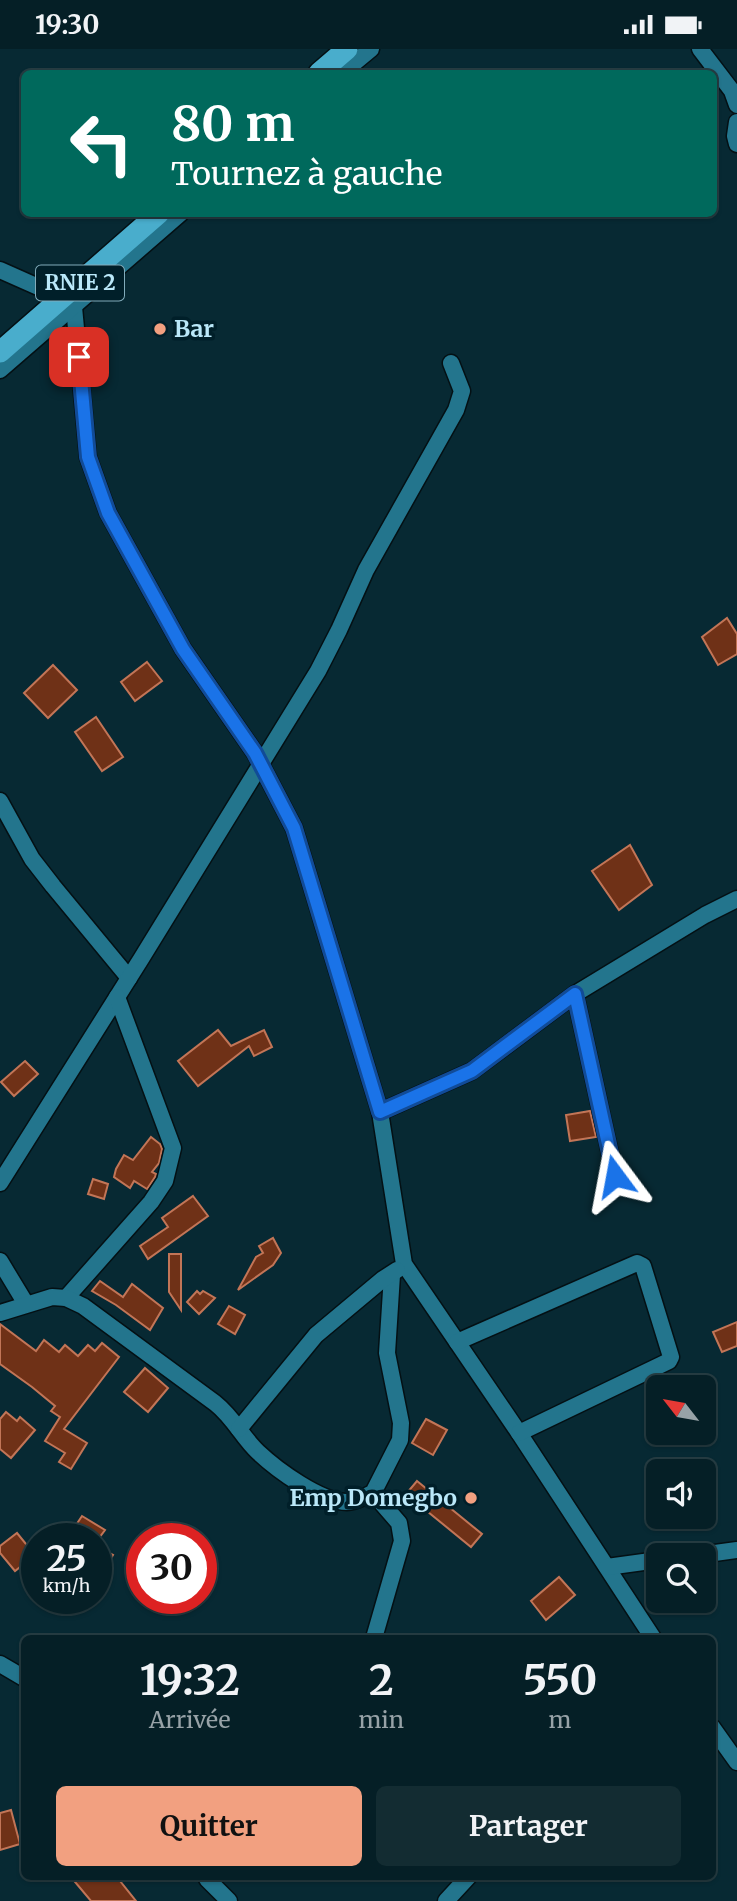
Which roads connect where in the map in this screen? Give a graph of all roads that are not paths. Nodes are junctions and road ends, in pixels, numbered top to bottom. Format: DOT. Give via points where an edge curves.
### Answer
graph roads {
  1 [pos="347,49"];
  2 [pos="371,49"];
  3 [pos="700,49"];
  4 [pos="322,70"];
  5 [pos="346,70"];
  6 [pos="716,70"];
  7 [pos="717,71"];
  8 [pos="737,105"];
  9 [pos="737,122"];
  10 [pos="737,144"];
  11 [pos="155,217"];
  12 [pos="176,217"];
  13 [pos="0,270"];
  14 [pos="68,302"];
  15 [pos="0,352"];
  16 [pos="451,363"];
  17 [pos="0,370"];
  18 [pos="261,764"];
  19 [pos="0,801"];
  20 [pos="737,899"];
  21 [pos="129,978"];
  22 [pos="575,994"];
  23 [pos="117,997"];
  24 [pos="380,1112"];
  25 [pos="615,1176"];
  26 [pos="0,1182"];
  27 [pos="0,1261"];
  28 [pos="398,1269"];
  29 [pos="66,1298"];
  30 [pos="26,1304"];
  31 [pos="0,1313"];
  32 [pos="457,1342"];
  33 [pos="239,1429"];
  34 [pos="519,1433"];
  35 [pos="373,1493"];
  36 [pos="737,1550"];
  37 [pos="716,1553"];
  38 [pos="646,1562"];
  39 [pos="607,1567"];
  40 [pos="375,1635"];
  41 [pos="651,1635"];
  42 [pos="0,1664"];
  43 [pos="21,1676"];
  44 [pos="716,1732"];
  45 [pos="737,1762"];
  46 [pos="208,1880"];
  47 [pos="465,1880"];
  48 [pos="229,1901"];
  49 [pos="446,1901"];
  1 -- 4 [label="highway"];
  2 -- 5 [label="street"];
  3 -- 6 [label="street"];
  7 -- 8 [label="street"];
  9 -- 10 [label="street"];
  11 -- 14 [label="highway, RNIE 2 / RNIE 2"];
  12 -- 14 [label="street"];
  13 -- 14 [label="street"];
  14 -- 15 [label="highway, RNIE 2 / RNIE 2"];
  14 -- 17 [label="street"];
  14 -- 18 [label="street" via="88,457 108,513 183,649"];
  16 -- 18 [label="street" via="462,391 456,410 366,570 318,671"];
  18 -- 21 [label="street"];
  18 -- 24 [label="street" via="294,828"];
  19 -- 21 [label="street" via="52,886"];
  20 -- 22 [label="street"];
  21 -- 23 [label="street"];
  22 -- 24 [label="street" via="472,1071"];
  22 -- 25 [label="street"];
  23 -- 26 [label="street"];
  23 -- 29 [label="street" via="173,1148 165,1181 151,1202"];
  24 -- 28 [label="street"];
  27 -- 30 [label="street"];
  28 -- 32 [label="street"];
  28 -- 33 [label="street" via="316,1335"];
  28 -- 35 [label="street" via="386,1339 401,1433"];
  29 -- 30 [label="street"];
  29 -- 33 [label="street" via="215,1403"];
  30 -- 31 [label="street"];
  32 -- 34 [label="street"];
  32 -- 34 [label="street" via="637,1263 643,1266 669,1361"];
  33 -- 35 [label="street" via="257,1452 292,1480 334,1500 351,1502"];
  34 -- 39 [label="street"];
  35 -- 40 [label="street" via="399,1523 402,1541"];
  36 -- 37 [label="street"];
  38 -- 39 [label="street"];
  39 -- 41 [label="street"];
  42 -- 43 [label="street"];
  44 -- 45 [label="street"];
  46 -- 48 [label="street"];
  47 -- 49 [label="street"];
}
